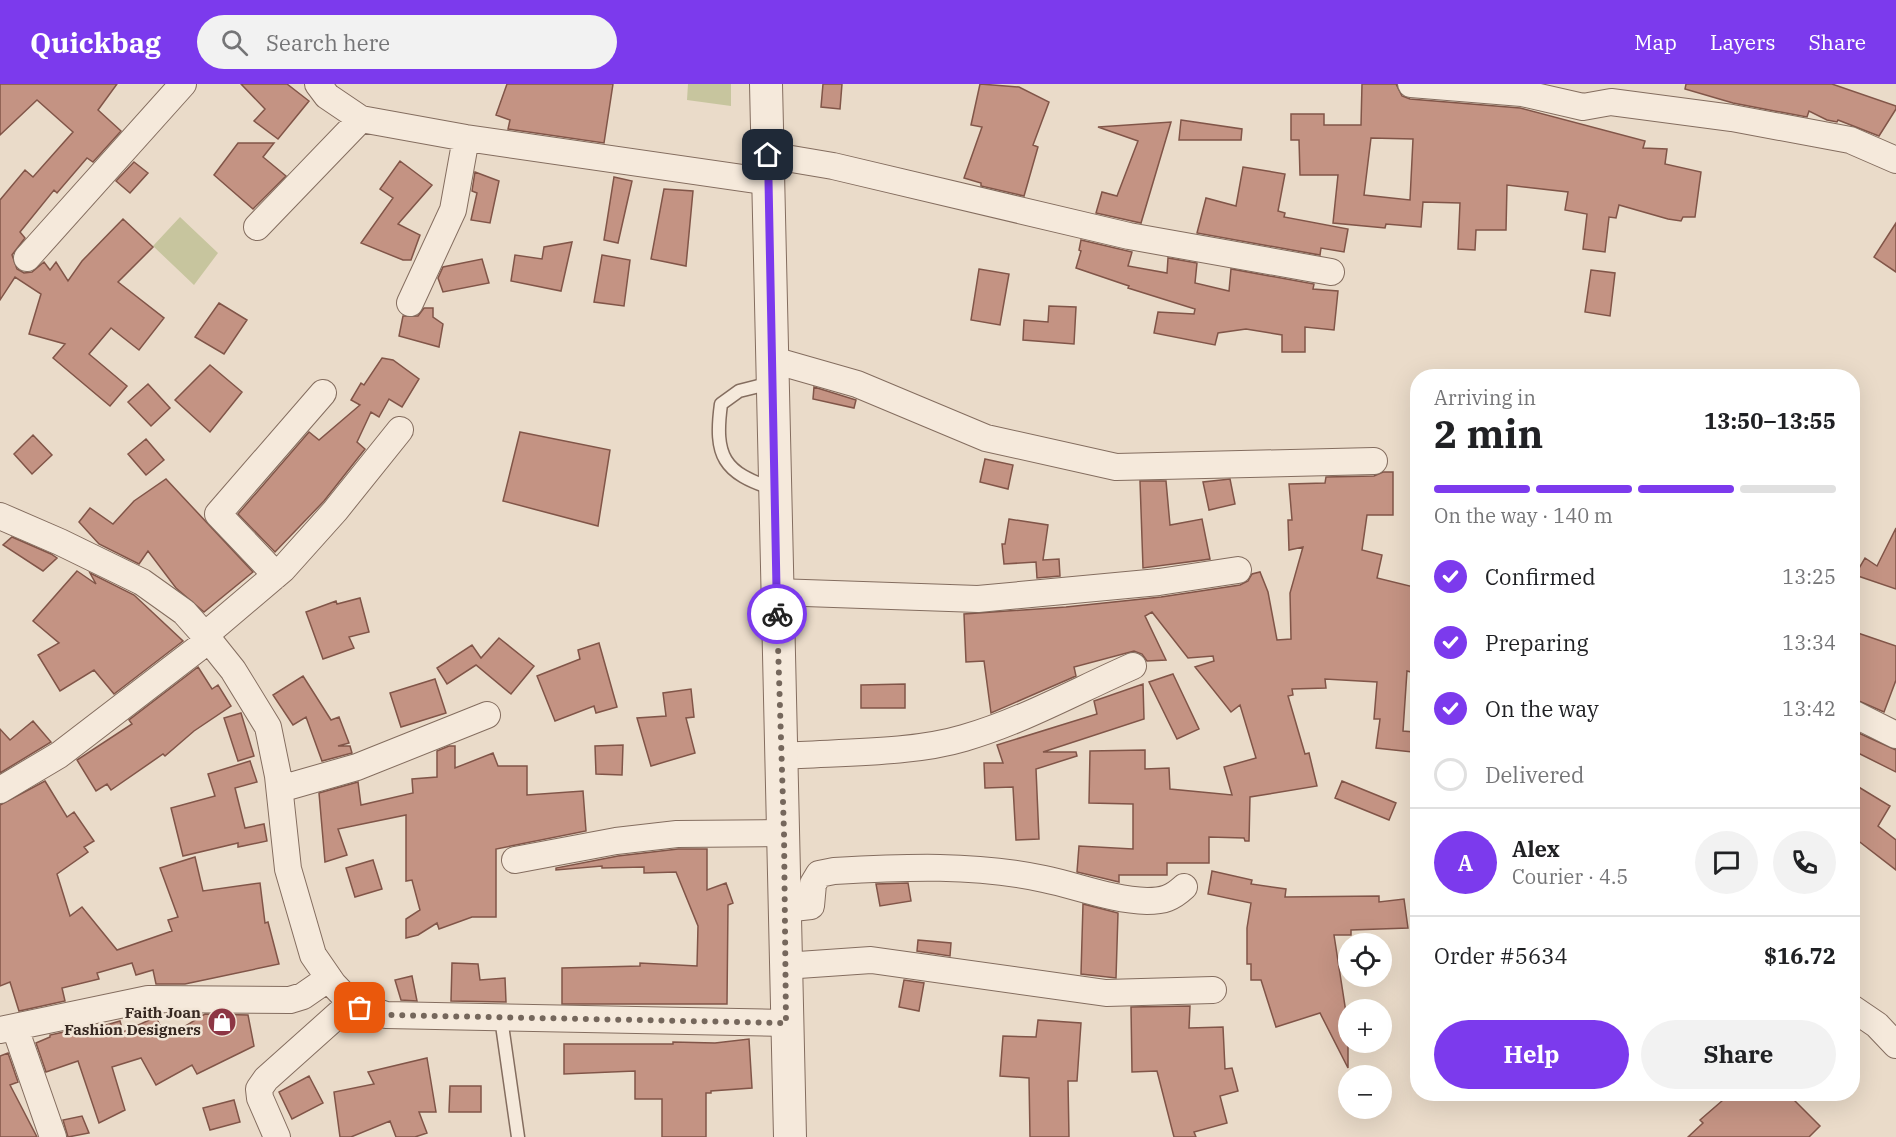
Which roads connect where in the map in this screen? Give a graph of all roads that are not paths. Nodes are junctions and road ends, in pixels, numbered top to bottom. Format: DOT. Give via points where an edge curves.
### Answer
graph roads {
  1 [pos="183,84"];
  2 [pos="318,84"];
  3 [pos="766,84"];
  4 [pos="1411,84"];
  5 [pos="361,119"];
  6 [pos="466,138"];
  7 [pos="1896,160"];
  8 [pos="769,169"];
  9 [pos="257,227"];
  10 [pos="27,258"];
  11 [pos="1331,272"];
  12 [pos="410,303"];
  13 [pos="773,371"];
  14 [pos="323,393"];
  15 [pos="400,430"];
  16 [pos="1374,461"];
  17 [pos="775,489"];
  18 [pos="3,521"];
  19 [pos="1238,570"];
  20 [pos="276,575"];
  21 [pos="776,592"];
  22 [pos="207,638"];
  23 [pos="1133,666"];
  24 [pos="487,715"];
  25 [pos="1860,717"];
  26 [pos="1896,735"];
  27 [pos="781,756"];
  28 [pos="280,789"];
  29 [pos="0,790"];
  30 [pos="784,833"];
  31 [pos="515,860"];
  32 [pos="1184,887"];
  33 [pos="784,909"];
  34 [pos="784,966"];
  35 [pos="329,978"];
  36 [pos="1213,990"];
  37 [pos="306,999"];
  38 [pos="351,1003"];
  39 [pos="1860,1013"];
  40 [pos="501,1018"];
  41 [pos="786,1023"];
  42 [pos="7,1029"];
  43 [pos="1896,1045"];
  44 [pos="53,1137"];
  45 [pos="277,1137"];
  46 [pos="518,1137"];
  47 [pos="790,1137"];
  1 -- 10 [label="street"];
  2 -- 5 [label="street" via="327,96"];
  3 -- 8 [label="street"];
  4 -- 7 [label="street" via="1522,93 1583,107 1605,101 1732,118 1850,140"];
  5 -- 6 [label="street"];
  5 -- 9 [label="street"];
  6 -- 8 [label="street"];
  6 -- 12 [label="street" via="453,210"];
  8 -- 11 [label="street" via="833,166 1129,236"];
  8 -- 13 [label="street"];
  13 -- 16 [label="street" via="857,384 986,438 1116,466"];
  13 -- 17 [label="street"];
  13 -- 17 [label="lane" via="721,404 717,435 720,450 746,480"];
  14 -- 20 [label="street" via="218,514"];
  15 -- 20 [label="street" via="335,511"];
  17 -- 21 [label="street"];
  18 -- 22 [label="street" via="60,542 142,582 184,612"];
  19 -- 21 [label="street" via="1159,582 978,599"];
  20 -- 22 [label="street"];
  21 -- 27 [label="street"];
  22 -- 28 [label="street" via="233,670 268,727"];
  22 -- 29 [label="street" via="59,755"];
  23 -- 27 [label="street" via="1010,722 962,739 914,747"];
  24 -- 28 [label="street" via="357,767"];
  25 -- 26 [label="street"];
  27 -- 30 [label="street"];
  28 -- 35 [label="street" via="288,869 313,955"];
  30 -- 31 [label="street" via="677,834"];
  30 -- 33 [label="street"];
  32 -- 33 [label="street" via="1171,899 1146,901 1044,879 953,867 834,871 819,874 813,884 812,906"];
  33 -- 34 [label="street"];
  34 -- 36 [label="street" via="871,960 1106,993"];
  34 -- 41 [label="street"];
  35 -- 38 [label="street"];
  35 -- 42 [label="street" via="290,1000 148,999"];
  37 -- 38 [label="street"];
  38 -- 40 [label="street" via="386,1015"];
  38 -- 45 [label="street" via="259,1089"];
  39 -- 43 [label="street"];
  40 -- 41 [label="street"];
  40 -- 46 [label="lane"];
  41 -- 47 [label="street"];
  42 -- 44 [label="street"];
}
